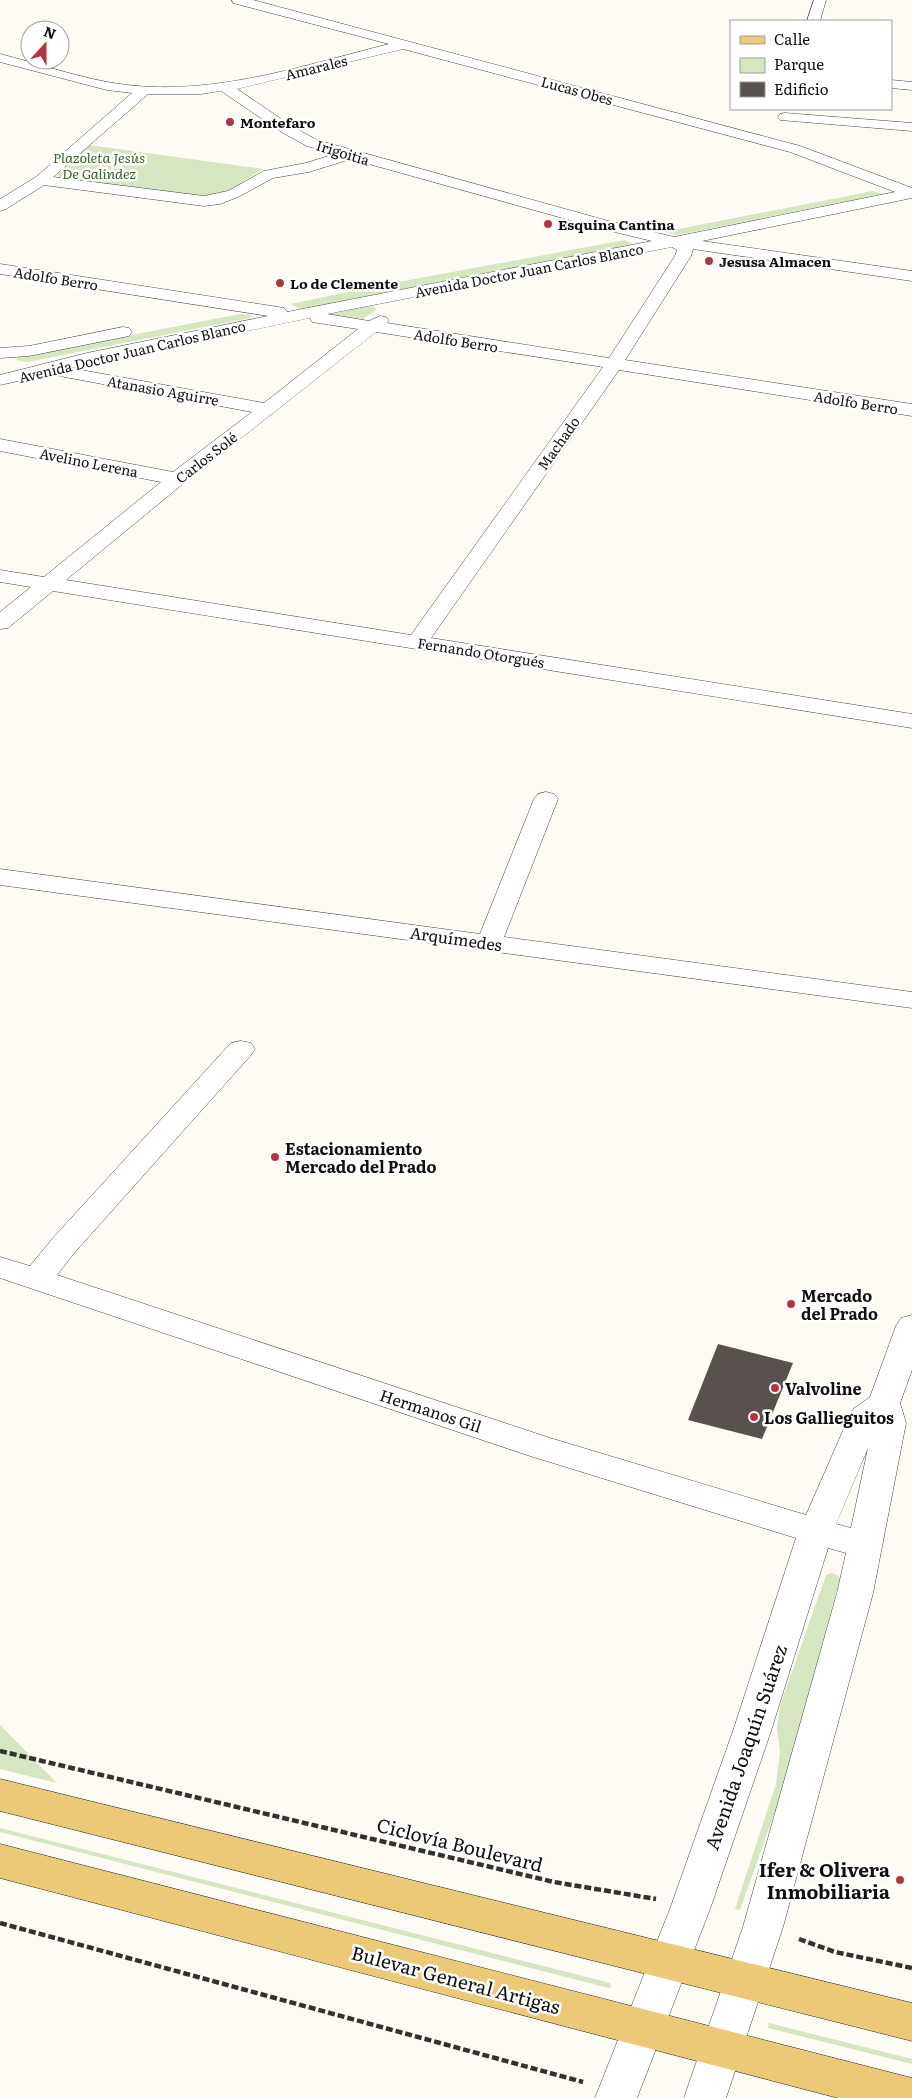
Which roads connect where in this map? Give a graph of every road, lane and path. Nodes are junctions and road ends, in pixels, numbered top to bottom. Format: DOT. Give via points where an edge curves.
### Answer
graph roads {
  1 [pos="238,0"];
  2 [pos="820,0"];
  3 [pos="814,20"];
  4 [pos="407,44"];
  5 [pos="6,60"];
  6 [pos="0,68"];
  7 [pos="892,84"];
  8 [pos="912,86"];
  9 [pos="224,87"];
  10 [pos="144,90"];
  11 [pos="786,113"];
  12 [pos="912,127"];
  13 [pos="774,143"];
  14 [pos="347,154"];
  15 [pos="912,177"];
  16 [pos="41,180"];
  17 [pos="885,182"];
  18 [pos="856,188"];
  19 [pos="912,193"];
  20 [pos="0,206"];
  21 [pos="636,233"];
  22 [pos="675,234"];
  23 [pos="596,240"];
  24 [pos="0,269"];
  25 [pos="912,276"];
  26 [pos="414,293"];
  27 [pos="284,299"];
  28 [pos="245,307"];
  29 [pos="296,315"];
  30 [pos="198,317"];
  31 [pos="373,327"];
  32 [pos="142,328"];
  33 [pos="0,353"];
  34 [pos="0,361"];
  35 [pos="614,364"];
  36 [pos="45,369"];
  37 [pos="0,380"];
  38 [pos="268,409"];
  39 [pos="912,410"];
  40 [pos="0,445"];
  41 [pos="177,479"];
  42 [pos="0,576"];
  43 [pos="49,584"];
  44 [pos="0,623"];
  45 [pos="417,642"];
  46 [pos="912,721"];
  47 [pos="546,799"];
  48 [pos="0,877"];
  49 [pos="489,943"];
  50 [pos="912,1000"];
  51 [pos="241,1049"];
  52 [pos="0,1267"];
  53 [pos="37,1279"];
  54 [pos="912,1326"];
  55 [pos="884,1402"];
  56 [pos="816,1532"];
  57 [pos="864,1545"];
  58 [pos="0,1752"];
  59 [pos="0,1795"];
  60 [pos="0,1862"];
  61 [pos="690,1909"];
  62 [pos="0,1923"];
  63 [pos="763,1927"];
  64 [pos="670,1961"];
  65 [pos="912,1968"];
  66 [pos="745,1979"];
  67 [pos="912,2022"];
  68 [pos="644,2028"];
  69 [pos="722,2048"];
  70 [pos="616,2097"];
  71 [pos="705,2098"];
  72 [pos="912,2098"];
  1 -- 4 [label="street, Lucas Obes"];
  2 -- 3 [label="street"];
  4 -- 9 [label="street, Amarales"];
  4 -- 13 [label="street, Lucas Obes"];
  5 -- 6 [label="street"];
  5 -- 10 [label="street" via="107,86"];
  7 -- 8 [label="street"];
  9 -- 10 [label="street"];
  9 -- 14 [label="street, Irigoitia" via="300,137"];
  10 -- 16 [label="street"];
  11 -- 12 [label="street"];
  11 -- 13 [label="street"];
  13 -- 17 [label="street, Lucas Obes"];
  14 -- 16 [label="street" via="309,167 269,174 233,194 204,201"];
  14 -- 21 [label="street, Irigoitia"];
  15 -- 17 [label="street"];
  16 -- 20 [label="street"];
  17 -- 18 [label="street"];
  17 -- 19 [label="street, Lucas Obes"];
  19 -- 22 [label="street, Avenida Doctor Juan Carlos Blanco"];
  21 -- 22 [label="street, Irigoitia"];
  21 -- 23 [label="street, Avenida Doctor Juan Carlos Blanco"];
  22 -- 25 [label="street"];
  22 -- 26 [label="street, Avenida Doctor Juan Carlos Blanco"];
  22 -- 35 [label="street, Machado" via="685,249 684,256"];
  24 -- 28 [label="street, Adolfo Berro"];
  26 -- 29 [label="street, Avenida Doctor Juan Carlos Blanco"];
  26 -- 31 [label="street, Carlos Solé"];
  27 -- 28 [label="street, Avenida Doctor Juan Carlos Blanco"];
  28 -- 29 [label="street, Adolfo Berro"];
  28 -- 30 [label="street, Avenida Doctor Juan Carlos Blanco"];
  29 -- 31 [label="street, Adolfo Berro"];
  29 -- 36 [label="street, Avenida Doctor Juan Carlos Blanco"];
  31 -- 35 [label="street, Adolfo Berro"];
  31 -- 38 [label="street, Carlos Solé"];
  32 -- 33 [label="street, Avenida Doctor Juan Carlos Blanco" via="29,351"];
  34 -- 36 [label="street, Atanasio Aguirre"];
  35 -- 39 [label="street, Adolfo Berro"];
  35 -- 45 [label="street, Machado"];
  36 -- 37 [label="street, Avenida Doctor Juan Carlos Blanco"];
  36 -- 38 [label="street, Atanasio Aguirre"];
  38 -- 41 [label="street, Carlos Solé"];
  40 -- 41 [label="street, Avelino Lerena"];
  41 -- 43 [label="street, Carlos Solé"];
  42 -- 43 [label="street, Fernando Otorgués"];
  43 -- 44 [label="street, Carlos Solé"];
  43 -- 45 [label="street, Fernando Otorgués"];
  45 -- 46 [label="street, Fernando Otorgués"];
  47 -- 49 [label="street"];
  48 -- 49 [label="street, Arquímedes"];
  49 -- 50 [label="street, Arquímedes"];
  51 -- 53 [label="street"];
  52 -- 53 [label="street, Hermanos Gil"];
  53 -- 56 [label="street, Hermanos Gil" via="552,1450"];
  54 -- 55 [label="street"];
  55 -- 56 [label="street, Avenida Joaquín Suárez" via="865,1417"];
  55 -- 57 [label="street" via="890,1423"];
  56 -- 57 [label="street, Hermanos Gil"];
  56 -- 61 [label="street, Avenida Joaquín Suárez"];
  57 -- 63 [label="street" via="855,1593"];
  58 -- 61 [label="path, Ciclovía Boulevard" via="554,1882 648,1896"];
  59 -- 64 [label="main road"];
  60 -- 68 [label="main road, Bulevar General Artigas"];
  61 -- 64 [label="street, Avenida Joaquín Suárez"];
  62 -- 70 [label="path" via="575,2079"];
  63 -- 65 [label="path" via="835,1952"];
  63 -- 66 [label="street"];
  64 -- 66 [label="main road"];
  64 -- 68 [label="street, Avenida Joaquín Suárez"];
  66 -- 67 [label="main road"];
  66 -- 69 [label="street"];
  68 -- 69 [label="main road, Bulevar General Artigas"];
  68 -- 70 [label="street, Avenida Joaquín Suárez"];
  69 -- 71 [label="street"];
  69 -- 72 [label="main road, Bulevar General Artigas"];
}
